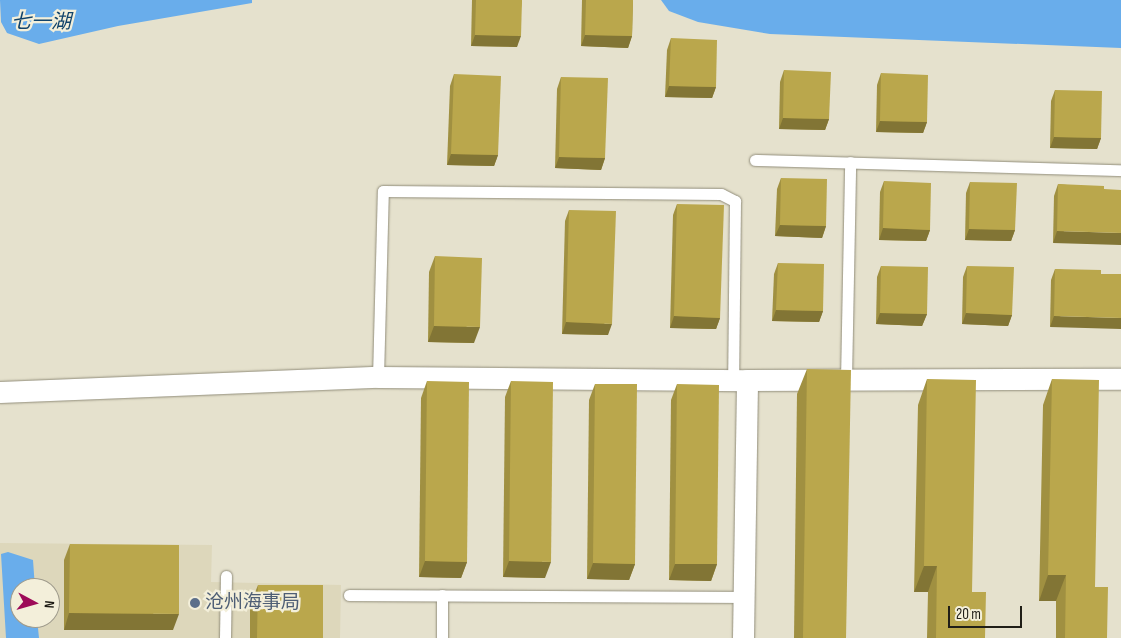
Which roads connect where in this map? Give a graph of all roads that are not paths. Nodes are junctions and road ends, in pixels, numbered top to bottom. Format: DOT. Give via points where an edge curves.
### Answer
graph roads {
  1 [pos="755,160"];
  2 [pos="850,162"];
  3 [pos="1121,170"];
  4 [pos="378,377"];
  5 [pos="1121,379"];
  6 [pos="740,380"];
  7 [pos="846,380"];
  8 [pos="0,392"];
  9 [pos="226,576"];
  10 [pos="349,595"];
  11 [pos="442,595"];
  12 [pos="744,597"];
  13 [pos="225,638"];
  14 [pos="442,638"];
  15 [pos="744,638"];
  1 -- 2 [label="lane"];
  2 -- 3 [label="lane"];
  2 -- 7 [label="lane"];
  4 -- 6 [label="street"];
  4 -- 6 [label="lane" via="383,191 721,194 735,200"];
  4 -- 8 [label="street"];
  5 -- 7 [label="street"];
  6 -- 7 [label="street"];
  6 -- 12 [label="street"];
  9 -- 13 [label="lane"];
  10 -- 11 [label="lane"];
  11 -- 12 [label="lane"];
  11 -- 14 [label="lane"];
  12 -- 15 [label="street"];
}
